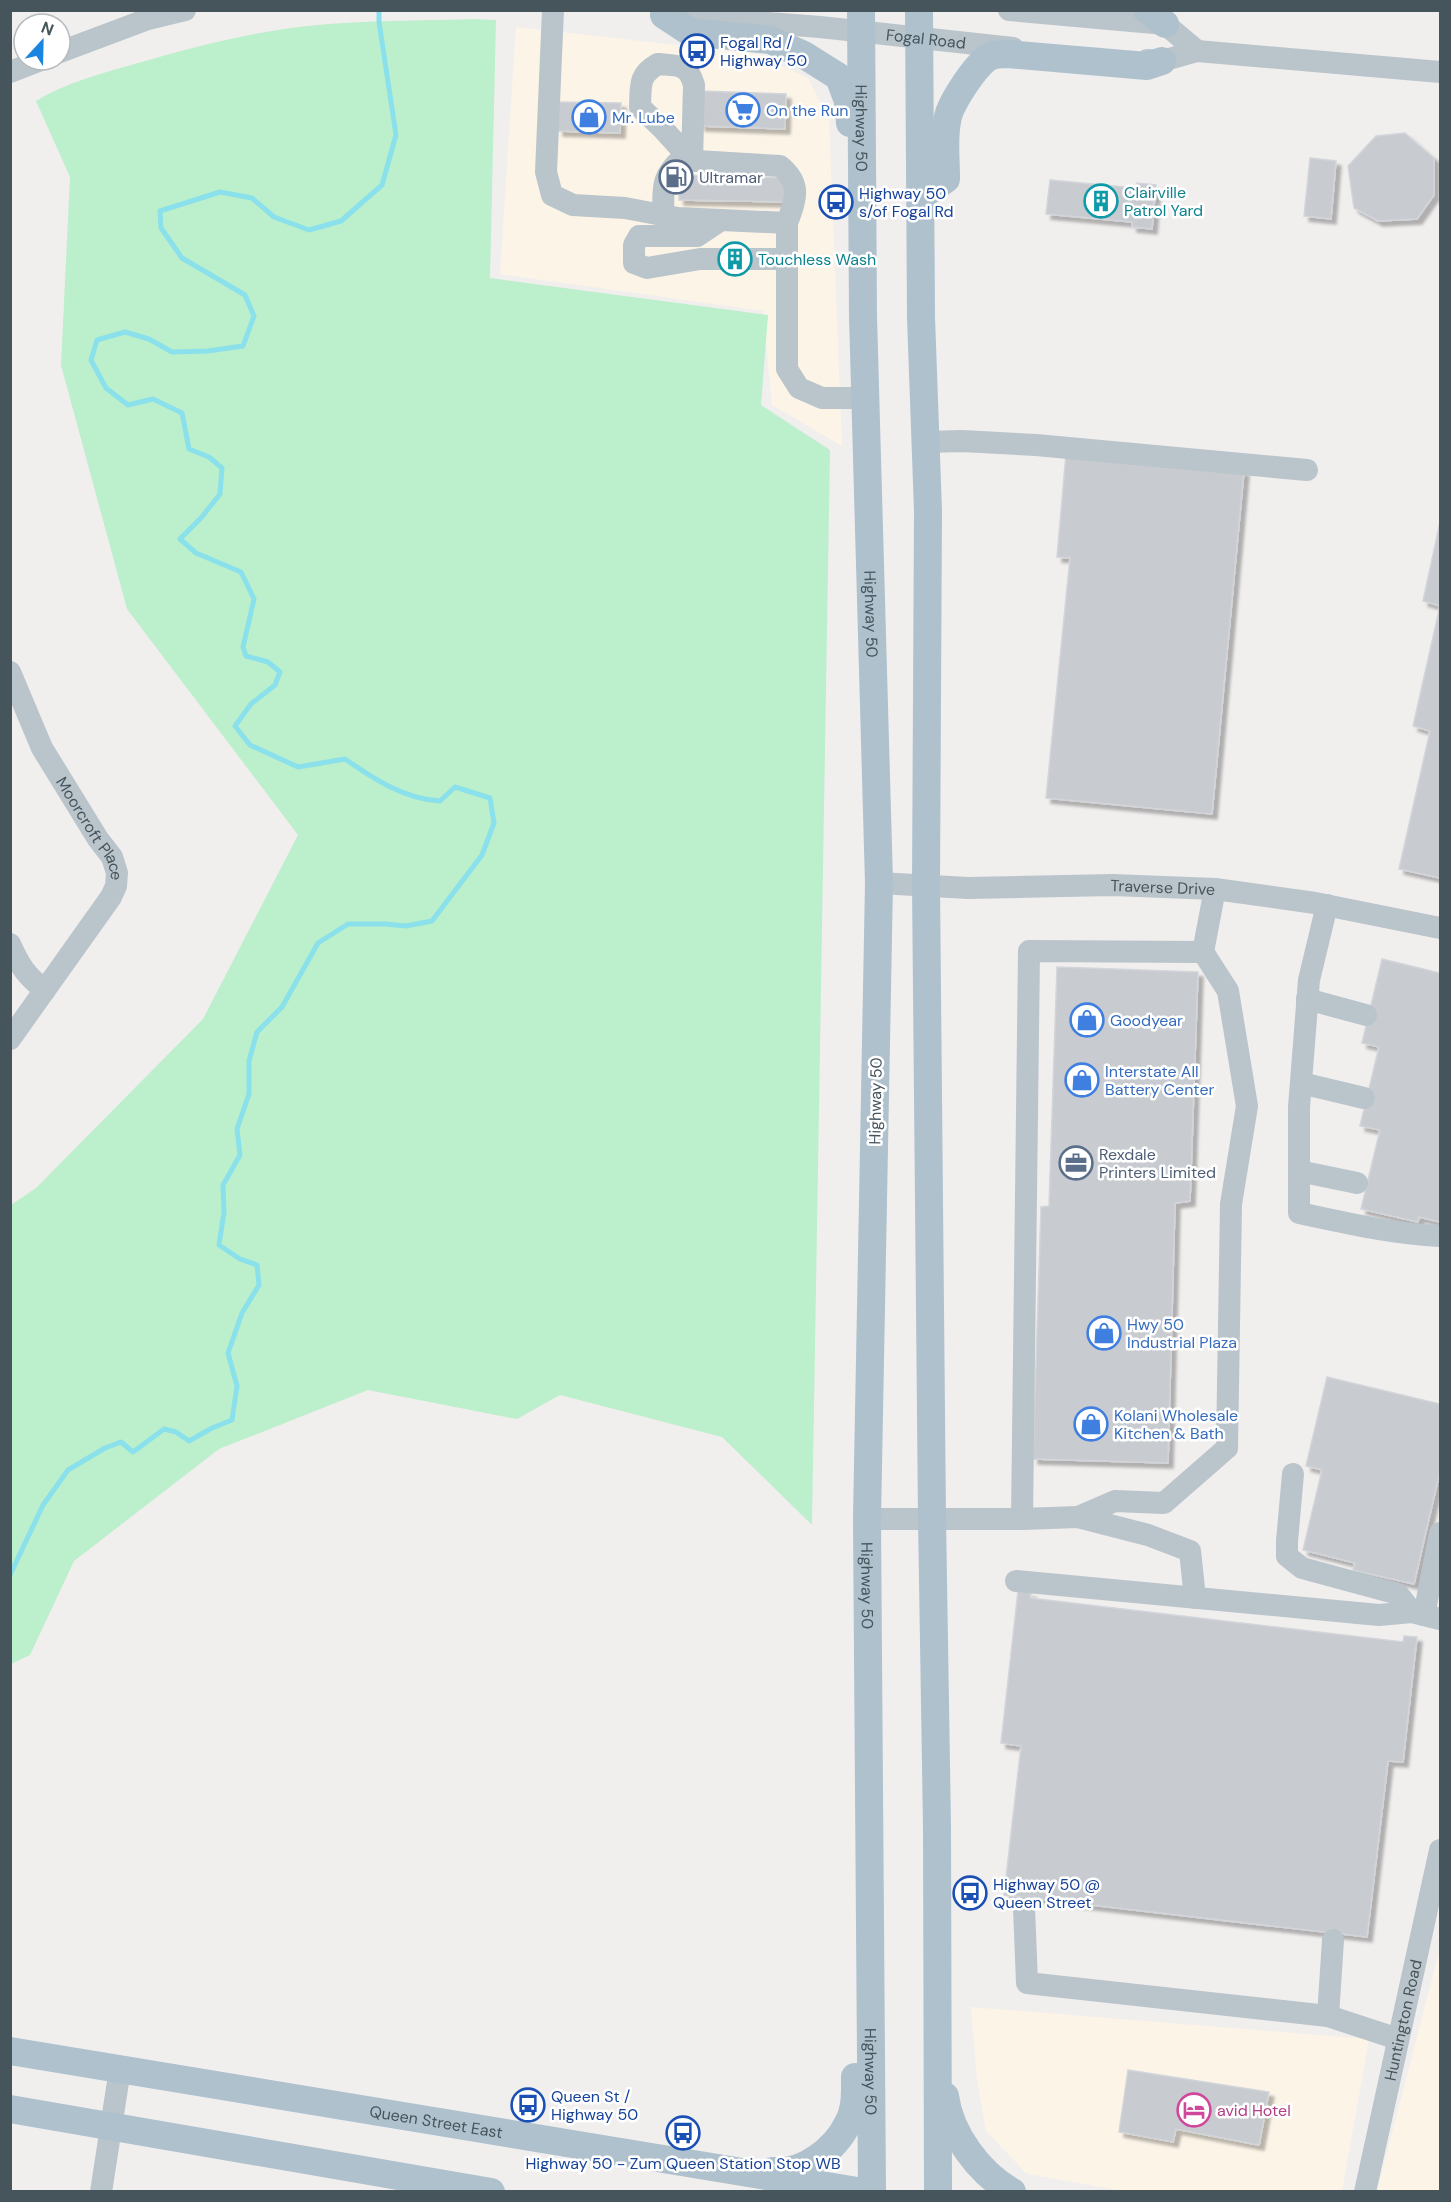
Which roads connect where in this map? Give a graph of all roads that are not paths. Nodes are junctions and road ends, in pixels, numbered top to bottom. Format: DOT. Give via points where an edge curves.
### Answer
graph roads {
  1 [pos="553,10"];
  2 [pos="1009,10"];
  3 [pos="178,11"];
  4 [pos="660,13"];
  5 [pos="1156,17"];
  6 [pos="861,21"];
  7 [pos="919,24"];
  8 [pos="72,48"];
  9 [pos="1197,51"];
  10 [pos="1162,61"];
  11 [pos="1440,72"];
  12 [pos="862,187"];
  13 [pos="920,197"];
  14 [pos="663,215"];
  15 [pos="721,220"];
  16 [pos="787,223"];
  17 [pos="787,259"];
  18 [pos="865,398"];
  19 [pos="926,442"];
  20 [pos="1307,470"];
  21 [pos="10,672"];
  22 [pos="879,883"];
  23 [pos="926,885"];
  24 [pos="1215,889"];
  25 [pos="1327,905"];
  26 [pos="1440,928"];
  27 [pos="10,944"];
  28 [pos="1203,952"];
  29 [pos="45,990"];
  30 [pos="1307,999"];
  31 [pos="1366,1015"];
  32 [pos="10,1039"];
  33 [pos="1301,1083"];
  34 [pos="1364,1098"];
  35 [pos="1299,1171"];
  36 [pos="1357,1183"];
  37 [pos="1440,1236"];
  38 [pos="1293,1473"];
  39 [pos="1078,1517"];
  40 [pos="932,1518"];
  41 [pos="867,1519"];
  42 [pos="1022,1519"];
  43 [pos="1440,1533"];
  44 [pos="1016,1581"];
  45 [pos="1196,1598"];
  46 [pos="1426,1616"];
  47 [pos="1439,1863"];
  48 [pos="1024,1908"];
  49 [pos="1333,1941"];
  50 [pos="870,1942"];
  51 [pos="937,1964"];
  52 [pos="1328,2016"];
  53 [pos="1398,2039"];
  54 [pos="10,2051"];
  55 [pos="120,2069"];
  56 [pos="10,2109"];
  57 [pos="111,2125"];
  58 [pos="584,2145"];
  59 [pos="101,2192"];
  60 [pos="491,2192"];
  61 [pos="862,2192"];
  62 [pos="872,2192"];
  63 [pos="938,2192"];
  64 [pos="1012,2192"];
  65 [pos="1365,2192"];
  1 -- 14 [label="street" via="546,172 552,195 573,205"];
  2 -- 5 [label="street"];
  3 -- 8 [label="street"];
  4 -- 6 [label="street, Fogal Road"];
  4 -- 12 [label="main road" via="690,32 770,40 839,77 848,101 857,177"];
  5 -- 9 [label="street"];
  6 -- 7 [label="street, Fogal Road"];
  6 -- 12 [label="main road, Highway 50"];
  7 -- 10 [label="street, Fogal Road"];
  7 -- 13 [label="main road"];
  9 -- 10 [label="street, Fogal Road"];
  9 -- 11 [label="street, Fogal Road"];
  10 -- 13 [label="main road" via="1147,66 1008,54 996,54 985,60 949,114 946,179"];
  12 -- 18 [label="main road, Highway 50"];
  13 -- 19 [label="main road"];
  14 -- 15 [label="street"];
  14 -- 16 [label="street" via="665,179 680,160 780,166 795,185 794,205"];
  15 -- 16 [label="street"];
  15 -- 17 [label="street" via="697,236 639,236 634,245 634,263 646,268 700,259"];
  16 -- 17 [label="street"];
  17 -- 18 [label="street" via="787,369 799,388 822,398"];
  18 -- 22 [label="main road, Highway 50"];
  19 -- 20 [label="street" via="1036,445"];
  19 -- 23 [label="main road"];
  21 -- 29 [label="street, Moorcroft Place" via="42,748 112,857 117,873 111,897"];
  22 -- 23 [label="street, Traverse Drive"];
  22 -- 41 [label="main road, Highway 50"];
  23 -- 24 [label="street, Traverse Drive"];
  23 -- 40 [label="main road"];
  24 -- 25 [label="street, Traverse Drive"];
  24 -- 28 [label="street"];
  25 -- 26 [label="street, Traverse Drive"];
  25 -- 30 [label="street"];
  27 -- 29 [label="street" via="20,966"];
  28 -- 39 [label="street" via="1228,991 1247,1106 1231,1204 1227,1448 1164,1503 1114,1501"];
  28 -- 42 [label="street" via="1029,951"];
  29 -- 32 [label="street, Moorcroft Place"];
  30 -- 31 [label="street"];
  30 -- 33 [label="street"];
  33 -- 34 [label="street"];
  33 -- 35 [label="street"];
  35 -- 36 [label="street"];
  35 -- 37 [label="street" via="1299,1213 1395,1232"];
  38 -- 46 [label="street" via="1287,1556 1302,1568 1398,1594"];
  39 -- 42 [label="street"];
  39 -- 45 [label="street" via="1148,1534 1190,1551"];
  40 -- 41 [label="street"];
  40 -- 42 [label="street"];
  40 -- 51 [label="main road"];
  41 -- 50 [label="main road, Highway 50"];
  43 -- 46 [label="street"];
  44 -- 45 [label="street"];
  45 -- 46 [label="street" via="1379,1616"];
  47 -- 53 [label="street, Huntington Road"];
  48 -- 52 [label="street" via="1027,1983"];
  49 -- 52 [label="street"];
  50 -- 58 [label="main road" via="855,1959 854,2108 835,2141 813,2161 784,2173 596,2143"];
  50 -- 62 [label="main road, Highway 50"];
  51 -- 63 [label="main road"];
  51 -- 64 [label="main road" via="944,1971 947,2110 952,2125 975,2159"];
  52 -- 53 [label="street"];
  53 -- 65 [label="street, Huntington Road"];
  54 -- 55 [label="main road, Queen Street East"];
  55 -- 57 [label="street"];
  55 -- 58 [label="main road, Queen Street East"];
  56 -- 57 [label="main road"];
  57 -- 59 [label="street"];
  57 -- 60 [label="main road"];
  58 -- 61 [label="main road, Queen Street East"];
}
